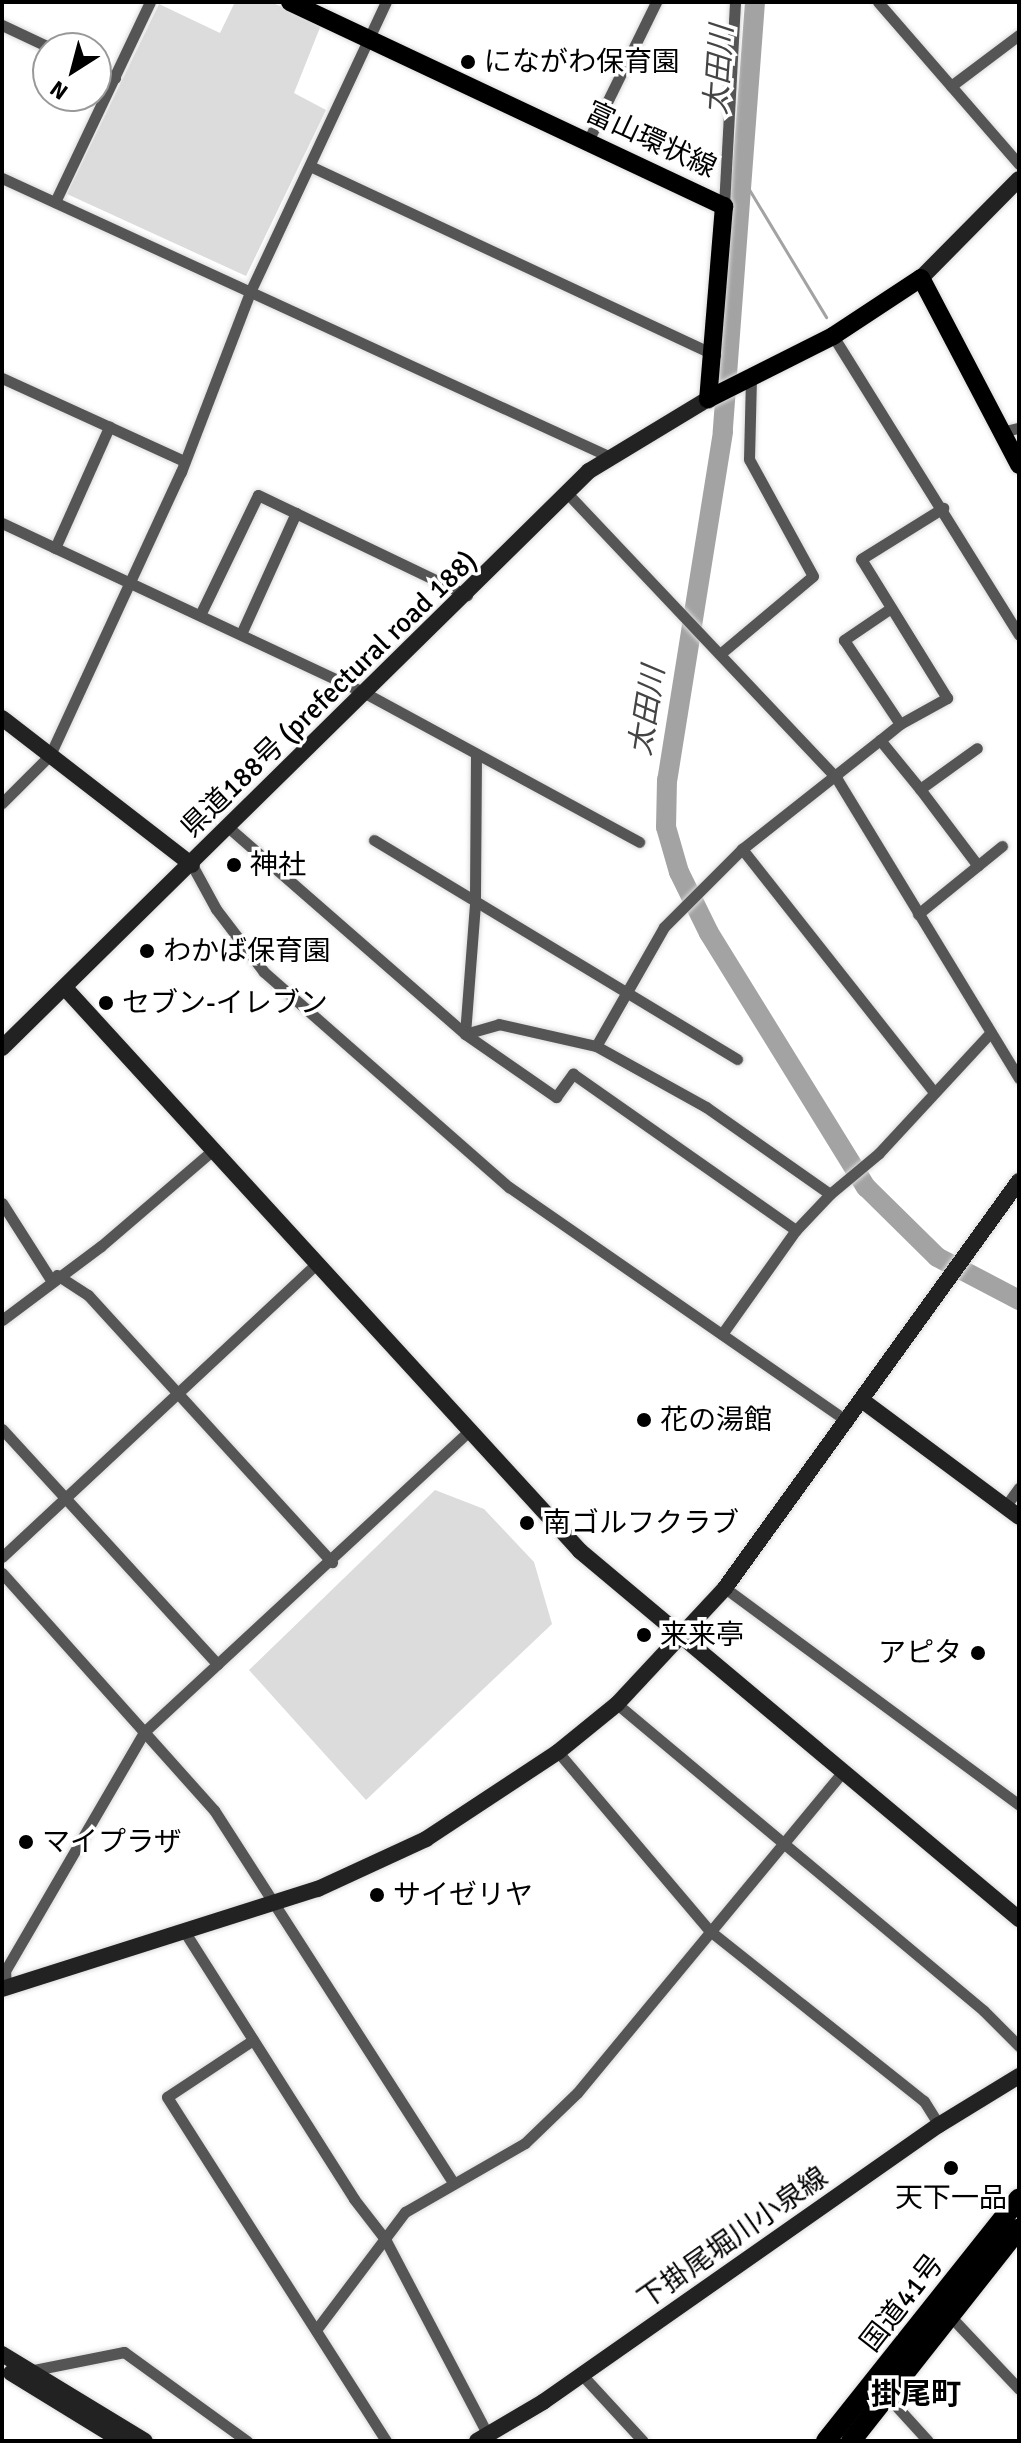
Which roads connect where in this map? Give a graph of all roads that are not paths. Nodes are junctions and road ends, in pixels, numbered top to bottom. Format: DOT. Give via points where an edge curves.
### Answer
graph roads {
  1 [pos="150,2"];
  2 [pos="290,2"];
  3 [pos="386,2"];
  4 [pos="656,2"];
  5 [pos="735,2"];
  6 [pos="878,2"];
  7 [pos="2,25"];
  8 [pos="1019,35"];
  9 [pos="32,39"];
  10 [pos="369,39"];
  11 [pos="112,77"];
  12 [pos="115,78"];
  13 [pos="951,86"];
  14 [pos="588,141"];
  15 [pos="1019,164"];
  16 [pos="310,166"];
  17 [pos="2,178"];
  18 [pos="1019,179"];
  19 [pos="55,202"];
  20 [pos="724,206"];
  21 [pos="921,278"];
  22 [pos="250,292"];
  23 [pos="833,336"];
  24 [pos="715,355"];
  25 [pos="751,377"];
  26 [pos="2,378"];
  27 [pos="708,399"];
  28 [pos="109,427"];
  29 [pos="1010,430"];
  30 [pos="608,456"];
  31 [pos="184,461"];
  32 [pos="1019,465"];
  33 [pos="567,493"];
  34 [pos="943,508"];
  35 [pos="296,513"];
  36 [pos="2,523"];
  37 [pos="55,548"];
  38 [pos="131,582"];
  39 [pos="467,595"];
  40 [pos="891,608"];
  41 [pos="200,615"];
  42 [pos="241,634"];
  43 [pos="1019,635"];
  44 [pos="720,654"];
  45 [pos="365,693"];
  46 [pos="2,718"];
  47 [pos="900,724"];
  48 [pos="880,740"];
  49 [pos="977,748"];
  50 [pos="476,754"];
  51 [pos="50,755"];
  52 [pos="837,779"];
  53 [pos="920,789"];
  54 [pos="2,803"];
  55 [pos="228,827"];
  56 [pos="374,840"];
  57 [pos="639,842"];
  58 [pos="1002,846"];
  59 [pos="742,849"];
  60 [pos="192,865"];
  61 [pos="978,866"];
  62 [pos="475,904"];
  63 [pos="918,914"];
  64 [pos="66,989"];
  65 [pos="624,994"];
  66 [pos="990,1033"];
  67 [pos="465,1034"];
  68 [pos="596,1046"];
  69 [pos="2,1048"];
  70 [pos="737,1059"];
  71 [pos="1019,1078"];
  72 [pos="934,1092"];
  73 [pos="213,1150"];
  74 [pos="1019,1181"];
  75 [pos="830,1194"];
  76 [pos="2,1203"];
  77 [pos="796,1230"];
  78 [pos="315,1265"];
  79 [pos="54,1278"];
  80 [pos="2,1320"];
  81 [pos="722,1334"];
  82 [pos="177,1393"];
  83 [pos="863,1401"];
  84 [pos="848,1422"];
  85 [pos="2,1429"];
  86 [pos="469,1431"];
  87 [pos="1019,1488"];
  88 [pos="65,1498"];
  89 [pos="1012,1512"];
  90 [pos="2,1557"];
  91 [pos="332,1562"];
  92 [pos="2,1573"];
  93 [pos="725,1588"];
  94 [pos="683,1637"];
  95 [pos="217,1664"];
  96 [pos="617,1704"];
  97 [pos="144,1732"];
  98 [pos="558,1752"];
  99 [pos="843,1772"];
  100 [pos="1019,1805"];
  101 [pos="784,1844"];
  102 [pos="273,1906"];
  103 [pos="1019,1919"];
  104 [pos="710,1931"];
  105 [pos="186,1934"];
  106 [pos="4,1988"];
  107 [pos="253,2040"];
  108 [pos="1019,2046"];
  109 [pos="1019,2076"];
  110 [pos="939,2125"];
  111 [pos="453,2182"];
  112 [pos="1019,2198"];
  113 [pos="1019,2228"];
  114 [pos="385,2239"];
  115 [pos="951,2317"];
  116 [pos="316,2330"];
  117 [pos="2,2354"];
  118 [pos="2,2367"];
  119 [pos="29,2371"];
  120 [pos="583,2376"];
  121 [pos="1019,2389"];
  122 [pos="888,2397"];
  123 [pos="482,2438"];
  124 [pos="122,2441"];
  125 [pos="145,2441"];
  126 [pos="247,2441"];
  127 [pos="386,2441"];
  128 [pos="643,2441"];
  129 [pos="826,2441"];
  130 [pos="851,2441"];
  131 [pos="928,2441"];
  1 -- 12 [label="street"];
  2 -- 10 [label="main road, 富山環状線"];
  3 -- 10 [label="street"];
  4 -- 14 [label="street"];
  5 -- 20 [label="street"];
  6 -- 13 [label="street"];
  7 -- 9 [label="street"];
  8 -- 13 [label="street"];
  10 -- 14 [label="main road, 富山環状線"];
  10 -- 16 [label="street"];
  11 -- 12 [label="street"];
  12 -- 19 [label="street"];
  13 -- 15 [label="street"];
  14 -- 20 [label="main road, 富山環状線"];
  16 -- 22 [label="street"];
  16 -- 24 [label="street"];
  17 -- 19 [label="street"];
  18 -- 21 [label="street"];
  19 -- 22 [label="street"];
  20 -- 24 [label="main road, 富山環状線"];
  21 -- 23 [label="main road"];
  21 -- 29 [label="main road"];
  22 -- 30 [label="street"];
  22 -- 31 [label="street"];
  23 -- 25 [label="main road"];
  23 -- 34 [label="street"];
  24 -- 27 [label="main road, 富山環状線"];
  25 -- 27 [label="main road"];
  25 -- 44 [label="street" via="749,459 813,576"];
  26 -- 28 [label="street"];
  27 -- 30 [label="street, 県道188号 (prefectural road 188)"];
  28 -- 31 [label="street"];
  28 -- 37 [label="street"];
  29 -- 32 [label="main road"];
  30 -- 33 [label="street, 県道188号 (prefectural road 188)"];
  31 -- 38 [label="street"];
  33 -- 39 [label="street, 県道188号 (prefectural road 188)"];
  33 -- 44 [label="street"];
  34 -- 40 [label="street" via="861,559"];
  34 -- 43 [label="street"];
  35 -- 39 [label="street"];
  35 -- 41 [label="street" via="258,495"];
  35 -- 42 [label="street"];
  36 -- 37 [label="street"];
  37 -- 38 [label="street"];
  38 -- 41 [label="street"];
  38 -- 51 [label="street"];
  39 -- 45 [label="street, 県道188号 (prefectural road 188)"];
  40 -- 47 [label="street" via="844,640"];
  40 -- 47 [label="street" via="947,698"];
  41 -- 42 [label="street"];
  42 -- 45 [label="street"];
  44 -- 52 [label="street"];
  45 -- 50 [label="street"];
  45 -- 55 [label="street, 県道188号 (prefectural road 188)"];
  46 -- 51 [label="street"];
  47 -- 48 [label="street"];
  48 -- 52 [label="street"];
  48 -- 53 [label="street"];
  49 -- 53 [label="street"];
  50 -- 57 [label="street"];
  50 -- 62 [label="street"];
  51 -- 54 [label="street"];
  51 -- 60 [label="street"];
  52 -- 59 [label="street"];
  52 -- 63 [label="street"];
  53 -- 61 [label="street"];
  55 -- 60 [label="street, 県道188号 (prefectural road 188)"];
  55 -- 67 [label="street"];
  56 -- 62 [label="street"];
  58 -- 61 [label="street"];
  59 -- 65 [label="street" via="664,927"];
  59 -- 72 [label="street"];
  60 -- 64 [label="street, 県道188号 (prefectural road 188)"];
  60 -- 81 [label="street" via="216,909 264,972 509,1187"];
  61 -- 63 [label="street"];
  62 -- 65 [label="street"];
  62 -- 67 [label="street"];
  63 -- 66 [label="street"];
  64 -- 69 [label="street, 県道188号 (prefectural road 188)"];
  64 -- 73 [label="street"];
  65 -- 68 [label="street"];
  65 -- 70 [label="street"];
  66 -- 71 [label="street"];
  66 -- 72 [label="street"];
  67 -- 68 [label="street" via="499,1024"];
  67 -- 77 [label="street" via="556,1097 573,1074"];
  68 -- 75 [label="street" via="706,1107"];
  72 -- 75 [label="street"];
  73 -- 78 [label="street"];
  73 -- 79 [label="street" via="101,1246"];
  74 -- 83 [label="street"];
  75 -- 77 [label="street"];
  76 -- 79 [label="street"];
  77 -- 81 [label="street"];
  78 -- 82 [label="street"];
  78 -- 86 [label="street"];
  79 -- 80 [label="street"];
  79 -- 82 [label="street" via="88,1295"];
  81 -- 84 [label="street"];
  82 -- 88 [label="street"];
  82 -- 91 [label="street"];
  83 -- 84 [label="street"];
  83 -- 89 [label="street"];
  84 -- 93 [label="street"];
  85 -- 88 [label="street"];
  86 -- 91 [label="street"];
  86 -- 94 [label="street" via="580,1551"];
  87 -- 89 [label="street"];
  88 -- 90 [label="street"];
  88 -- 95 [label="street"];
  91 -- 95 [label="street"];
  92 -- 97 [label="street"];
  93 -- 94 [label="street"];
  93 -- 100 [label="street"];
  94 -- 96 [label="street"];
  94 -- 99 [label="street"];
  95 -- 97 [label="street"];
  96 -- 98 [label="street"];
  96 -- 101 [label="street"];
  97 -- 102 [label="street" via="214,1810"];
  97 -- 106 [label="street" via="5,1971"];
  98 -- 102 [label="street" via="426,1839"];
  98 -- 104 [label="street"];
  99 -- 101 [label="street"];
  99 -- 103 [label="street"];
  101 -- 104 [label="street"];
  101 -- 108 [label="street"];
  102 -- 105 [label="street"];
  102 -- 111 [label="street"];
  104 -- 110 [label="street" via="924,2101"];
  104 -- 111 [label="street" via="555,2116 525,2143"];
  105 -- 106 [label="street"];
  105 -- 107 [label="street"];
  107 -- 114 [label="street"];
  107 -- 116 [label="street" via="167,2097"];
  109 -- 110 [label="street, 下掛尾堀川小泉線"];
  110 -- 120 [label="street, 下掛尾堀川小泉線"];
  111 -- 114 [label="street" via="405,2212"];
  112 -- 129 [label="highway, 国道41号"];
  113 -- 115 [label="highway, 国道41号"];
  114 -- 116 [label="street"];
  114 -- 123 [label="street"];
  115 -- 121 [label="street"];
  115 -- 122 [label="highway, 国道41号"];
  116 -- 127 [label="street"];
  117 -- 119 [label="street"];
  118 -- 124 [label="street"];
  119 -- 125 [label="street"];
  119 -- 126 [label="street" via="124,2352"];
  120 -- 123 [label="street, 下掛尾堀川小泉線"];
  120 -- 128 [label="street"];
  122 -- 130 [label="highway, 国道41号"];
  122 -- 131 [label="street"];
}
